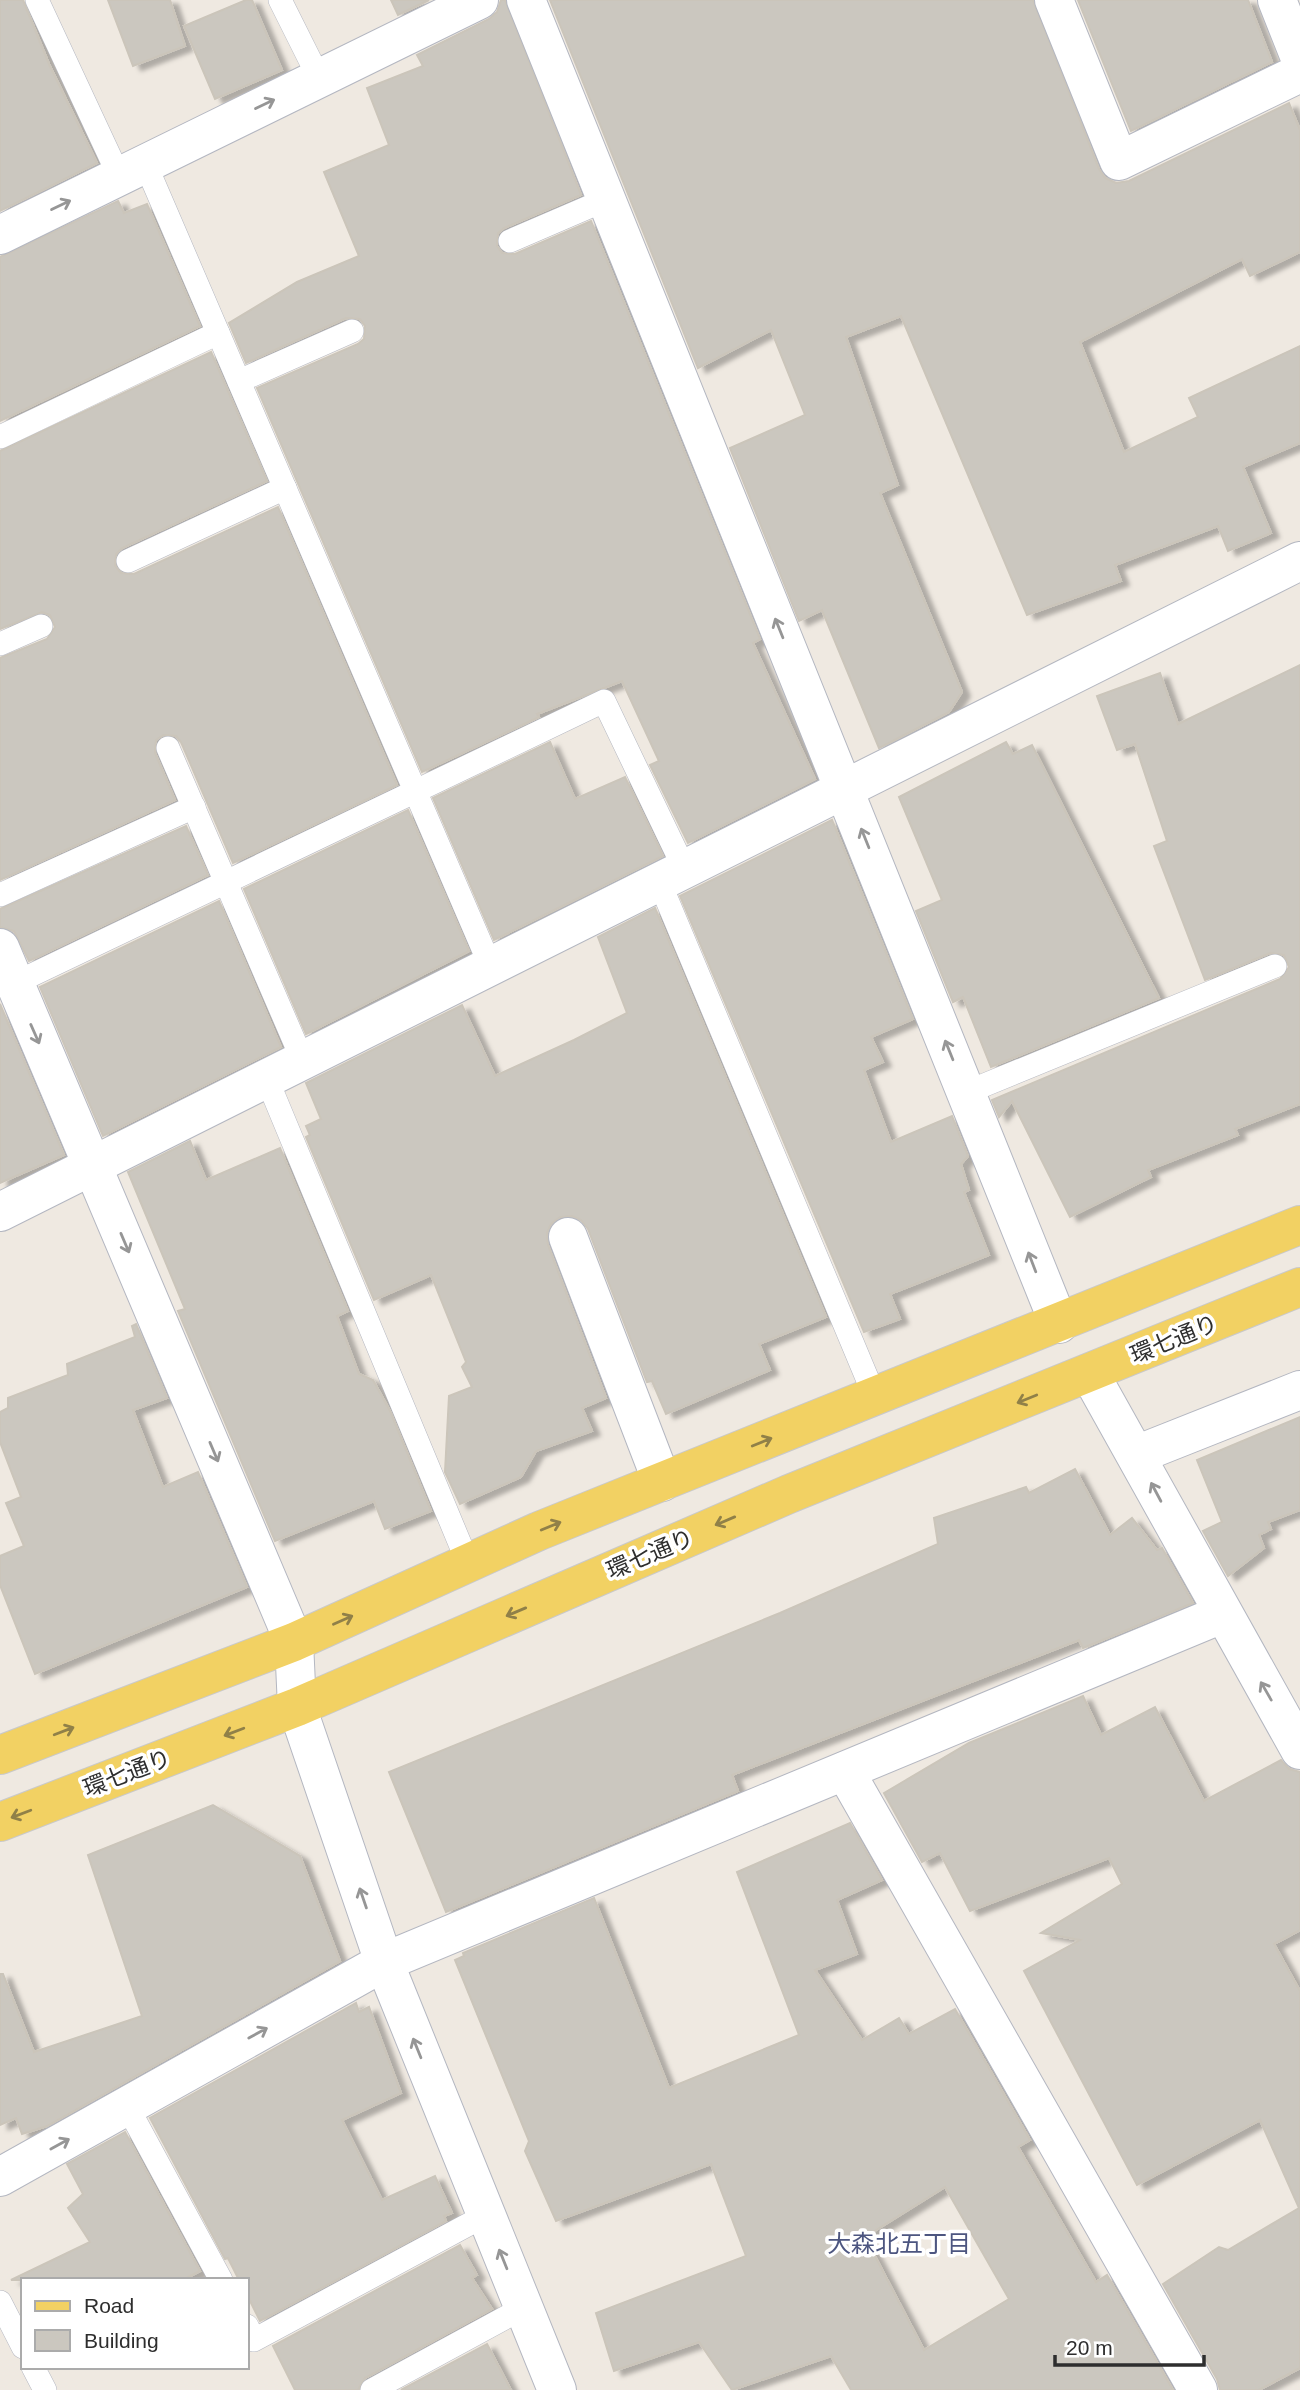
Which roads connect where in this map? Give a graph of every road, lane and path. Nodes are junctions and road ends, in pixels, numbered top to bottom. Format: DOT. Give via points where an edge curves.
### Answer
graph roads {
  1 [pos="37,0"];
  2 [pos="280,0"];
  3 [pos="479,0"];
  4 [pos="526,0"];
  5 [pos="1054,0"];
  6 [pos="1277,0"];
  7 [pos="1300,58"];
  8 [pos="1300,73"];
  9 [pos="319,78"];
  10 [pos="132,169"];
  11 [pos="605,200"];
  12 [pos="0,235"];
  13 [pos="510,241"];
  14 [pos="352,331"];
  15 [pos="218,333"];
  16 [pos="239,381"];
  17 [pos="0,437"];
  18 [pos="285,488"];
  19 [pos="128,561"];
  20 [pos="1300,561"];
  21 [pos="41,626"];
  22 [pos="0,644"];
  23 [pos="168,748"];
  24 [pos="845,788"];
  25 [pos="416,792"];
  26 [pos="194,807"];
  27 [pos="671,875"];
  28 [pos="225,881"];
  29 [pos="0,895"];
  30 [pos="5,964"];
  31 [pos="490,965"];
  32 [pos="1275,966"];
  33 [pos="302,1059"];
  34 [pos="265,1077"];
  35 [pos="965,1093"];
  36 [pos="92,1167"];
  37 [pos="0,1212"];
  38 [pos="1300,1225"];
  39 [pos="568,1237"];
  40 [pos="1300,1287"];
  41 [pos="1059,1324"];
  42 [pos="1090,1374"];
  43 [pos="1300,1390"];
  44 [pos="875,1397"];
  45 [pos="1136,1455"];
  46 [pos="662,1482"];
  47 [pos="468,1563"];
  48 [pos="1222,1614"];
  49 [pos="294,1642"];
  50 [pos="297,1707"];
  51 [pos="1300,1750"];
  52 [pos="0,1755"];
  53 [pos="845,1771"];
  54 [pos="0,1822"];
  55 [pos="384,1962"];
  56 [pos="127,2106"];
  57 [pos="0,2177"];
  58 [pos="486,2216"];
  59 [pos="221,2278"];
  60 [pos="0,2302"];
  61 [pos="523,2308"];
  62 [pos="248,2328"];
  63 [pos="21,2343"];
  64 [pos="34,2369"];
  65 [pos="45,2390"];
  66 [pos="372,2390"];
  67 [pos="557,2390"];
  68 [pos="1198,2390"];
  1 -- 10 [label="lane"];
  2 -- 9 [label="lane"];
  3 -- 9 [label="street"];
  4 -- 11 [label="street"];
  5 -- 8 [label="street" via="1119,161"];
  6 -- 7 [label="street"];
  10 -- 9 [label="street, one-way"];
  12 -- 10 [label="street, one-way"];
  10 -- 15 [label="lane"];
  11 -- 13 [label="lane"];
  24 -- 11 [label="street, one-way"];
  14 -- 16 [label="lane"];
  15 -- 16 [label="lane"];
  15 -- 17 [label="lane"];
  16 -- 18 [label="lane"];
  18 -- 19 [label="lane"];
  18 -- 25 [label="lane"];
  20 -- 24 [label="street"];
  21 -- 22 [label="lane"];
  23 -- 26 [label="lane"];
  24 -- 27 [label="street"];
  35 -- 24 [label="street, one-way"];
  25 -- 27 [label="lane" via="604,701"];
  25 -- 28 [label="lane"];
  25 -- 31 [label="lane"];
  26 -- 28 [label="lane"];
  26 -- 29 [label="lane"];
  27 -- 31 [label="street"];
  27 -- 44 [label="lane"];
  28 -- 30 [label="lane"];
  28 -- 33 [label="lane"];
  30 -- 36 [label="street, one-way"];
  31 -- 33 [label="street"];
  32 -- 35 [label="lane"];
  33 -- 34 [label="street"];
  34 -- 36 [label="street"];
  34 -- 47 [label="lane"];
  41 -- 35 [label="street, one-way"];
  36 -- 37 [label="street"];
  36 -- 49 [label="street, one-way"];
  38 -- 41 [label="main road"];
  39 -- 46 [label="street"];
  40 -- 42 [label="main road, 環七通り"];
  41 -- 44 [label="main road"];
  42 -- 45 [label="street"];
  42 -- 50 [label="main road, 環七通り, one-way" via="789,1494"];
  43 -- 45 [label="street"];
  46 -- 44 [label="main road, one-way"];
  48 -- 45 [label="street, one-way"];
  47 -- 46 [label="main road, one-way"];
  49 -- 47 [label="main road, one-way"];
  51 -- 48 [label="street, one-way"];
  48 -- 53 [label="street"];
  49 -- 50 [label="street"];
  52 -- 49 [label="main road, one-way"];
  50 -- 54 [label="main road, 環七通り, one-way"];
  55 -- 50 [label="street, one-way"];
  53 -- 55 [label="street"];
  53 -- 68 [label="street"];
  56 -- 55 [label="street, one-way"];
  58 -- 55 [label="street, one-way"];
  57 -- 56 [label="street, one-way"];
  56 -- 59 [label="lane"];
  61 -- 58 [label="street, one-way"];
  58 -- 62 [label="lane" via="254,2340"];
  60 -- 63 [label="lane"];
  61 -- 66 [label="lane"];
  61 -- 67 [label="street"];
  64 -- 65 [label="lane"];
}
